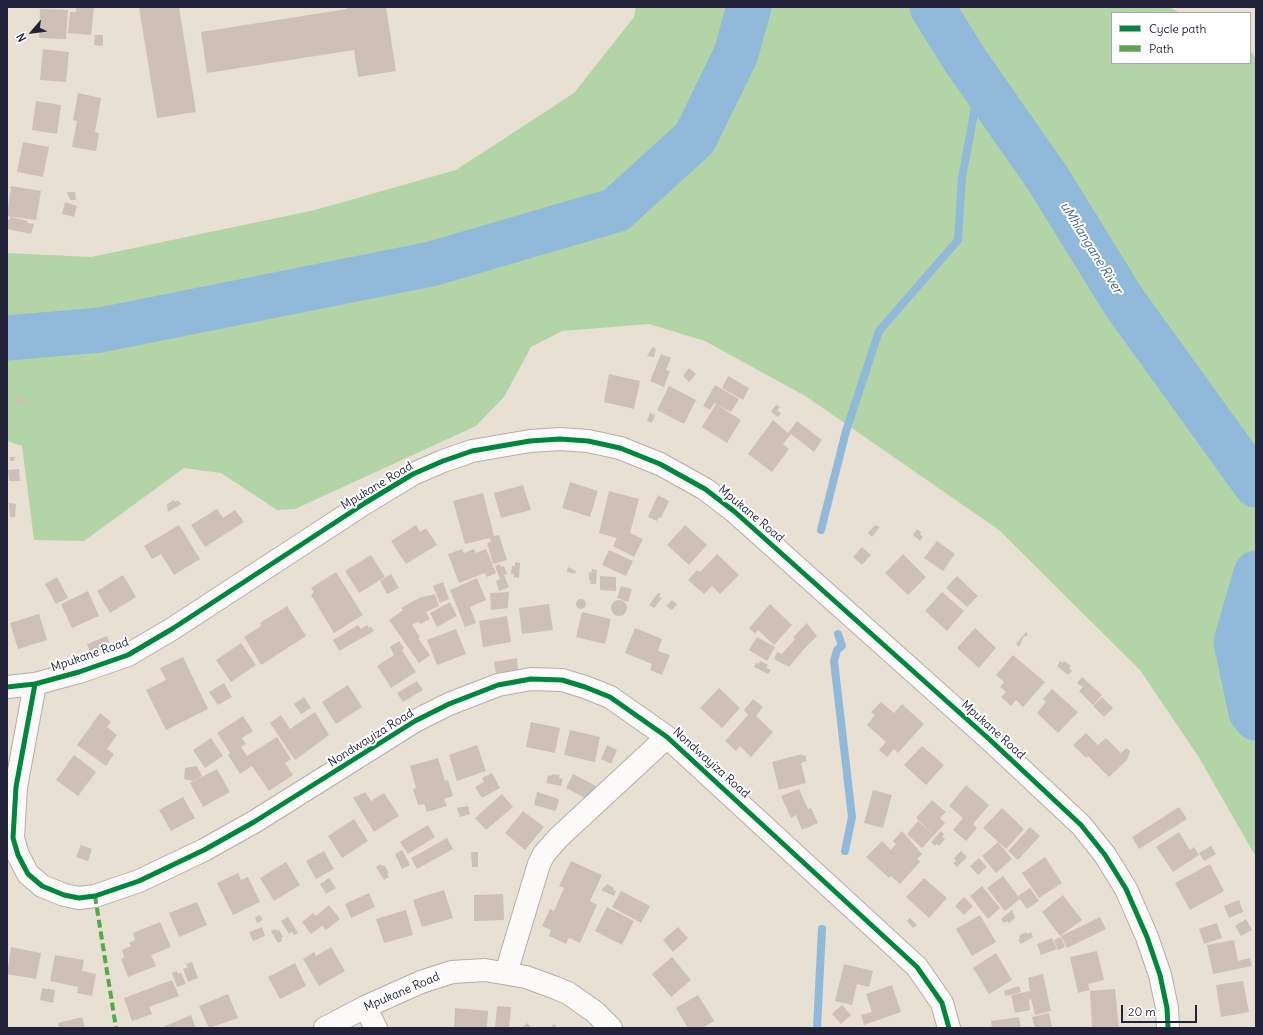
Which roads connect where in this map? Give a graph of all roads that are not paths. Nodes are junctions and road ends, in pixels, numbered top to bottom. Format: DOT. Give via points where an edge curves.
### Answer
graph roads {
  1 [pos="35,684"];
  2 [pos="7,686"];
  3 [pos="668,737"];
  4 [pos="506,973"];
  5 [pos="365,1007"];
  6 [pos="326,1028"];
  7 [pos="376,1028"];
  8 [pos="611,1028"];
  9 [pos="949,1028"];
  10 [pos="1168,1028"];
  1 -- 2 [label="street, Mpukane Road"];
  1 -- 3 [label="street, Nondwayiza Road" via="16,787 13,838 28,874 42,886 79,898 95,896 140,881 204,850 254,822 415,721 449,704 498,685 531,678 562,680 585,687 610,696"];
  1 -- 10 [label="street, Mpukane Road" via="128,655 365,503 413,474 443,461 472,451 530,441 588,441 620,448 660,464 705,489 735,512 989,739 1080,825 1105,856 1126,889 1147,937 1160,975"];
  3 -- 4 [label="street" via="546,850 539,864"];
  3 -- 9 [label="street, Nondwayiza Road" via="917,967 942,1003"];
  4 -- 5 [label="street, Mpukane Road" via="485,970 452,972 421,982"];
  4 -- 8 [label="street, Mpukane Road" via="543,982 568,993 595,1012"];
  5 -- 6 [label="street, Mpukane Road"];
  5 -- 7 [label="street"];
}
